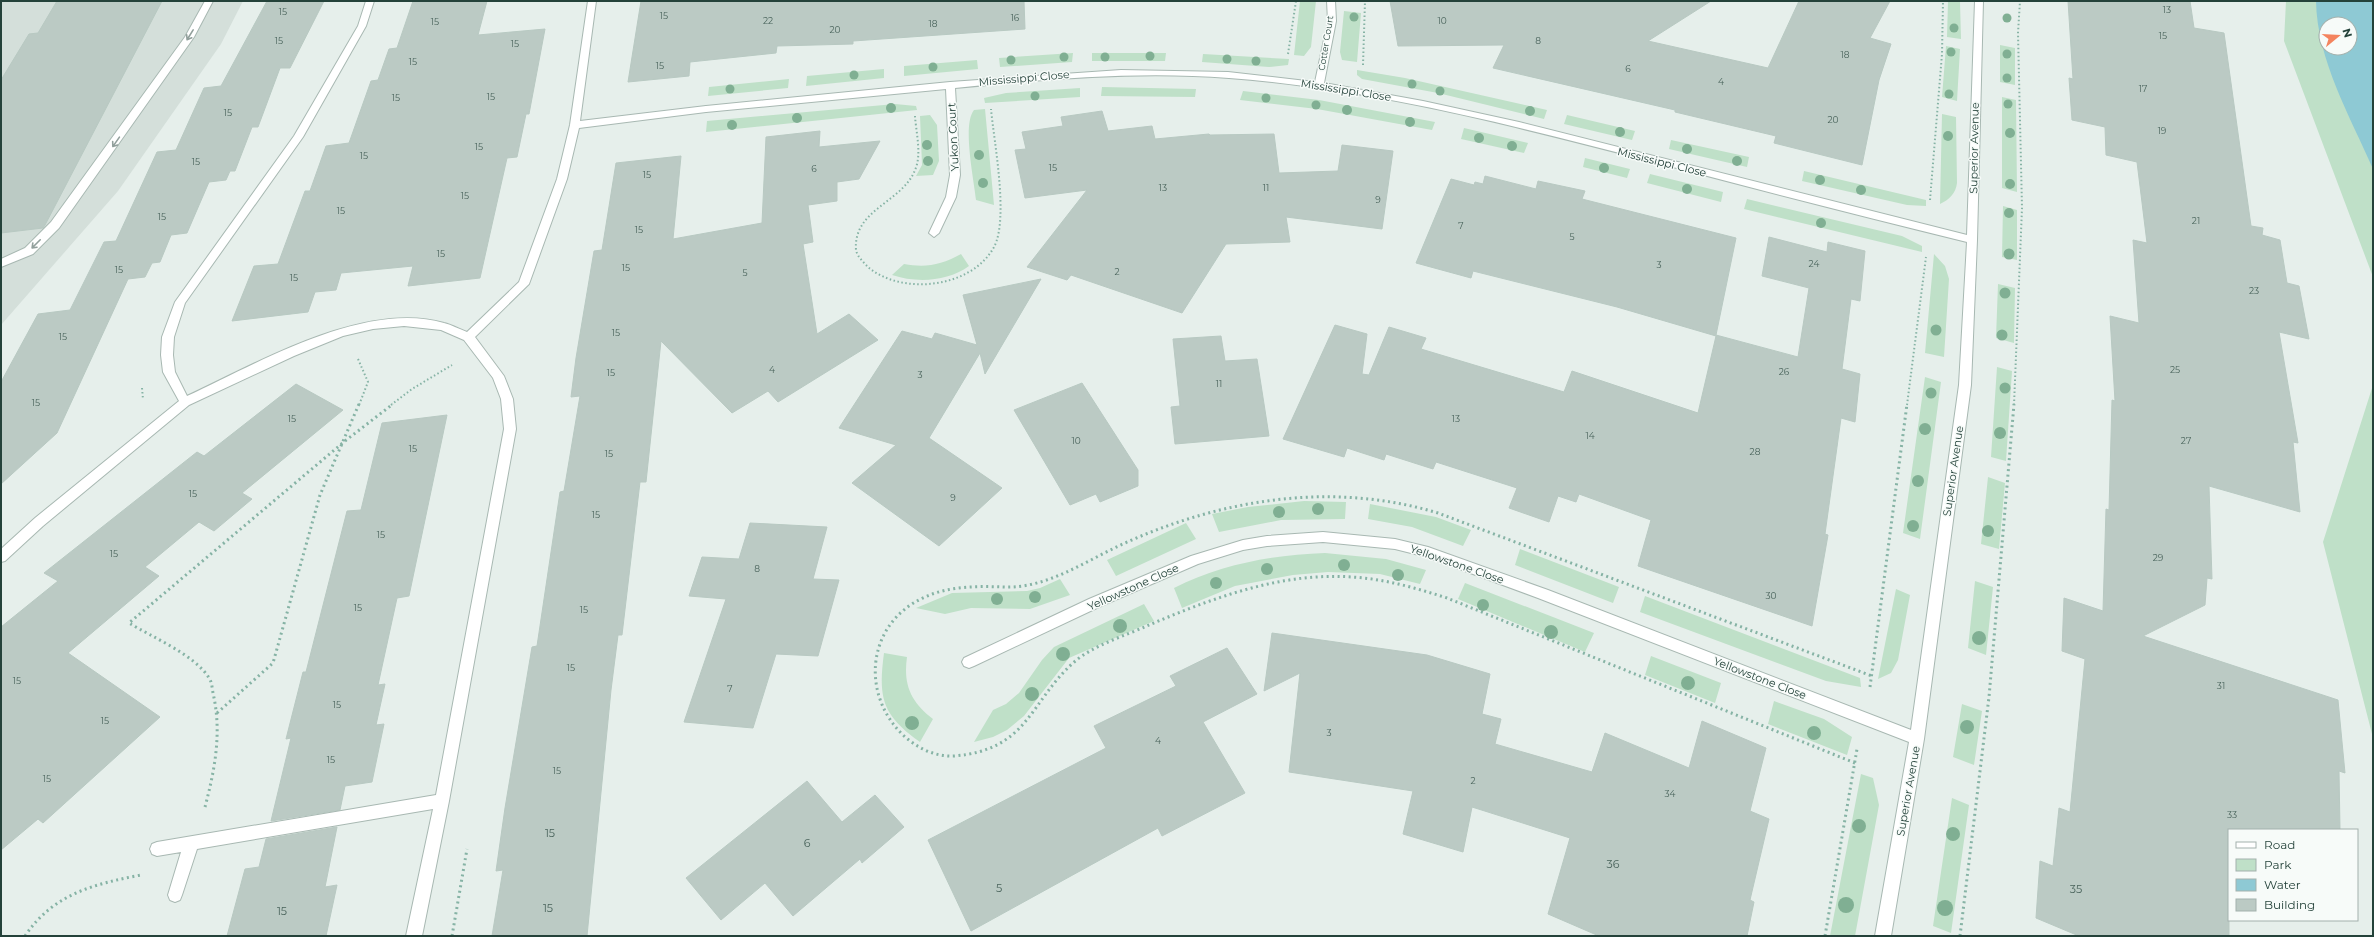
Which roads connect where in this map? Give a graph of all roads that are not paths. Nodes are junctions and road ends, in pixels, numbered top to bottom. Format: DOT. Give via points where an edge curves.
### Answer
graph roads {
  1 [pos="210,1"];
  2 [pos="370,1"];
  3 [pos="592,1"];
  4 [pos="1332,1"];
  5 [pos="1978,1"];
  6 [pos="950,85"];
  7 [pos="1319,85"];
  8 [pos="575,125"];
  9 [pos="934,233"];
  10 [pos="1972,240"];
  11 [pos="1,263"];
  12 [pos="468,337"];
  13 [pos="185,402"];
  14 [pos="1,557"];
  15 [pos="969,662"];
  16 [pos="1917,740"];
  17 [pos="442,801"];
  18 [pos="191,844"];
  19 [pos="158,849"];
  20 [pos="175,895"];
  21 [pos="414,936"];
  22 [pos="1883,936"];
  1 -- 11 [label="street, one-way" via="189,37 55,225 29,251"];
  2 -- 13 [label="street" via="362,26 298,137 180,302 168,337 167,355 168,372"];
  3 -- 8 [label="street"];
  4 -- 7 [label="street, Cotter Court" via="1332,21"];
  5 -- 10 [label="street, Superior Avenue"];
  6 -- 7 [label="street, Mississippi Close" via="1047,75 1135,72 1225,75"];
  6 -- 8 [label="street, Mississippi Close" via="706,109"];
  6 -- 9 [label="street, Yukon Court" via="955,175 951,197"];
  7 -- 10 [label="street, Mississippi Close" via="1422,103 1507,123"];
  8 -- 12 [label="street" via="562,179 524,284"];
  10 -- 16 [label="street, Superior Avenue" via="1965,385"];
  12 -- 13 [label="street" via="442,326 404,322 348,330 290,353"];
  12 -- 17 [label="street" via="498,376 507,399 510,429"];
  13 -- 14 [label="street" via="39,522"];
  15 -- 16 [label="street, Yellowstone Close" via="1094,603 1195,560 1261,542 1323,537 1395,544 1428,552"];
  16 -- 22 [label="street, Superior Avenue"];
  17 -- 18 [label="street"];
  17 -- 21 [label="street"];
  18 -- 19 [label="street"];
  18 -- 20 [label="street"];
}
